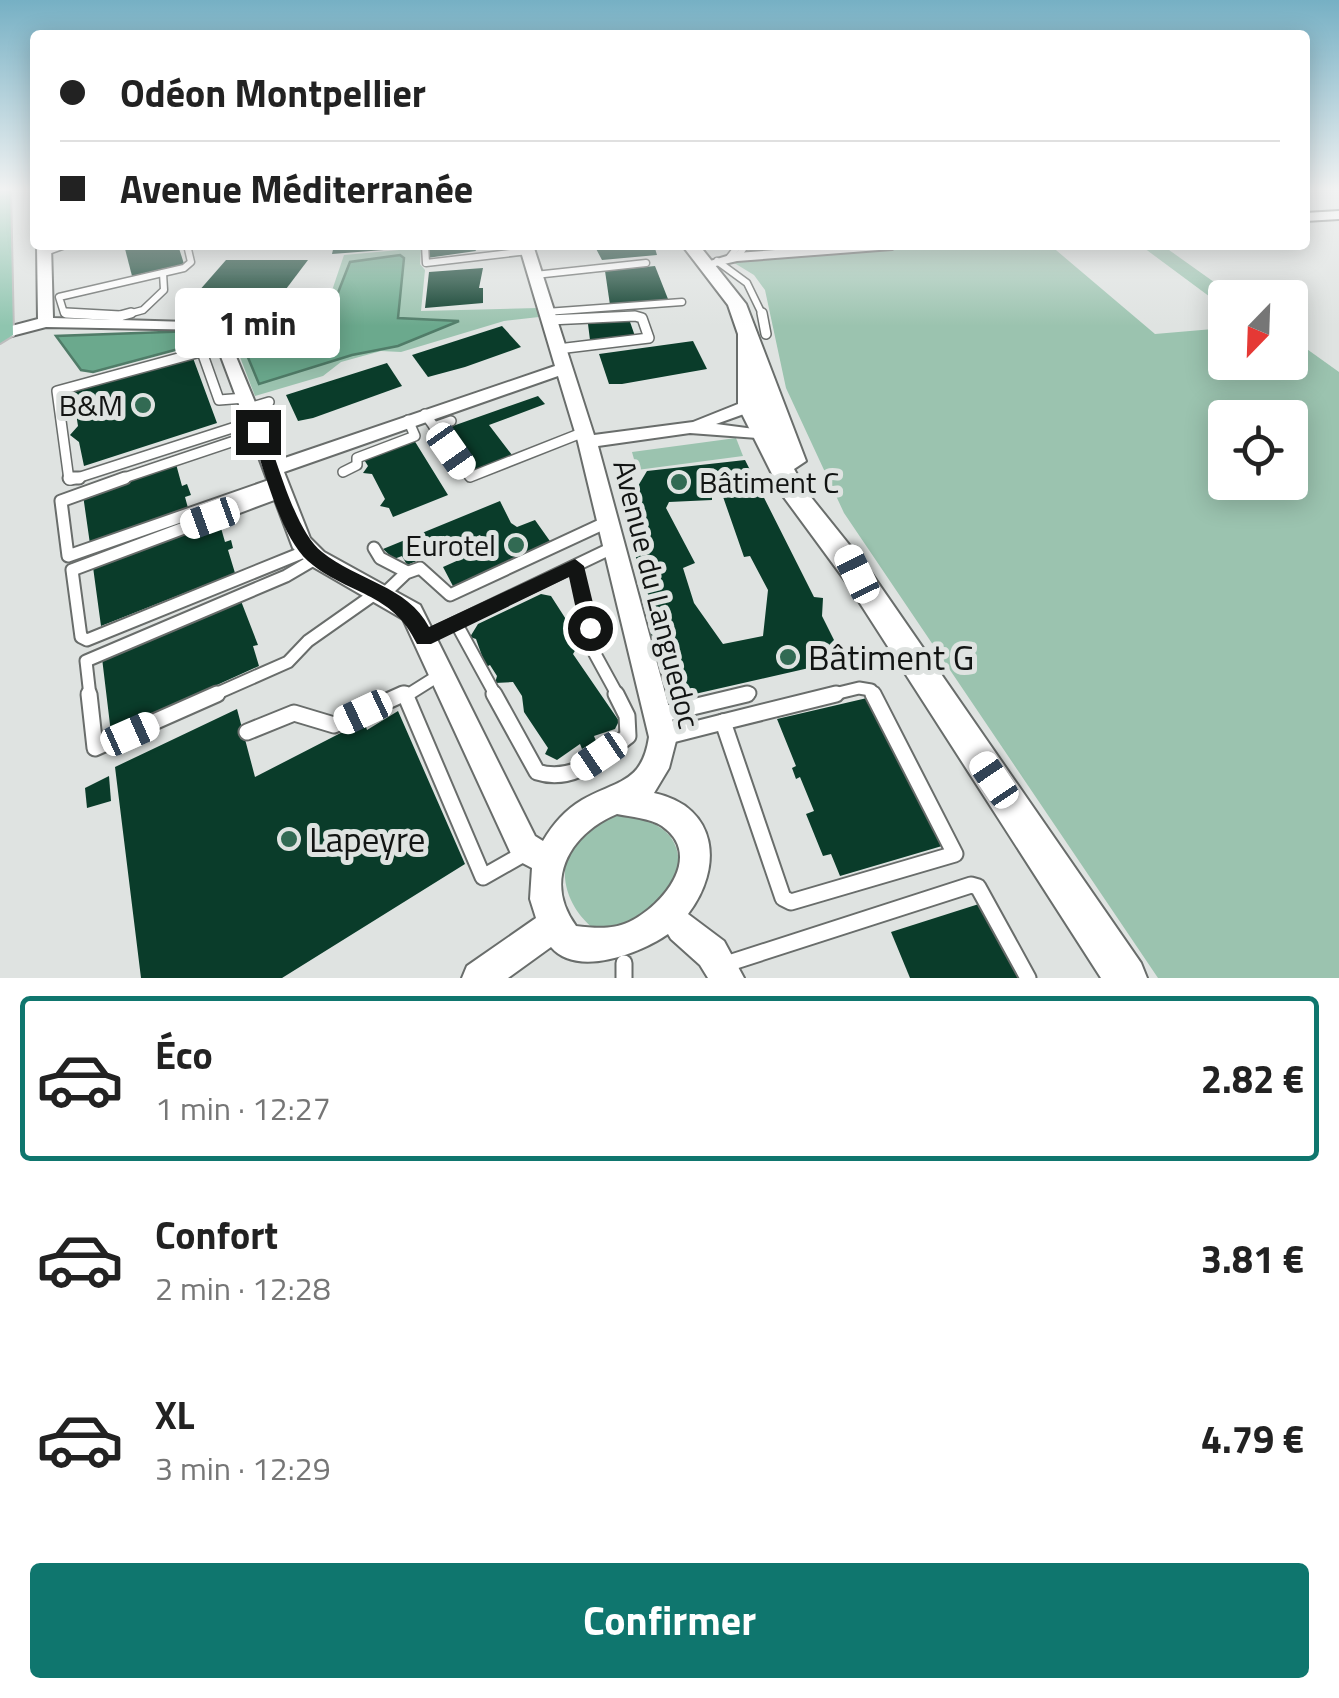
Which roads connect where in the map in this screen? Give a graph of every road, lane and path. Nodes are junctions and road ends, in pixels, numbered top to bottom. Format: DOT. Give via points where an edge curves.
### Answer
graph roads {
  1 [pos="1,235"];
  2 [pos="44,250"];
  3 [pos="188,250"];
  4 [pos="425,250"];
  5 [pos="517,250"];
  6 [pos="528,250"];
  7 [pos="810,250"];
  8 [pos="728,255"];
  9 [pos="646,263"];
  10 [pos="163,274"];
  11 [pos="535,275"];
  12 [pos="682,302"];
  13 [pos="547,316"];
  14 [pos="118,320"];
  15 [pos="46,322"];
  16 [pos="0,335"];
  17 [pos="226,345"];
  18 [pos="558,349"];
  19 [pos="202,352"];
  20 [pos="564,369"];
  21 [pos="268,402"];
  22 [pos="252,415"];
  23 [pos="762,417"];
  24 [pos="422,421"];
  25 [pos="451,421"];
  26 [pos="690,427"];
  27 [pos="585,437"];
  28 [pos="342,472"];
  29 [pos="277,481"];
  30 [pos="606,524"];
  31 [pos="374,548"];
  32 [pos="612,548"];
  33 [pos="312,554"];
  34 [pos="575,566"];
  35 [pos="407,572"];
  36 [pos="857,574"];
  37 [pos="381,592"];
  38 [pos="456,622"];
  39 [pos="424,638"];
  40 [pos="442,674"];
  41 [pos="404,693"];
  42 [pos="750,693"];
  43 [pos="723,722"];
  44 [pos="660,726"];
  45 [pos="247,732"];
  46 [pos="618,800"];
  47 [pos="538,856"];
  48 [pos="554,925"];
  49 [pos="682,928"];
  50 [pos="624,971"];
  51 [pos="723,972"];
  52 [pos="479,978"];
  53 [pos="1028,978"];
  54 [pos="1126,978"];
  1 -- 16 [label="main road"];
  2 -- 15 [label="street"];
  3 -- 10 [label="lane" via="189,265"];
  4 -- 5 [label="lane" via="426,263 500,258"];
  6 -- 11 [label="street, Avenue du Languedoc"];
  7 -- 8 [label="street"];
  8 -- 23 [label="street" via="736,304 756,335"];
  9 -- 11 [label="lane"];
  10 -- 14 [label="lane" via="164,290"];
  10 -- 14 [label="lane" via="58,298 64,313"];
  11 -- 13 [label="street, Avenue du Languedoc"];
  12 -- 13 [label="lane"];
  13 -- 18 [label="street, Avenue du Languedoc"];
  13 -- 18 [label="lane" via="640,317 649,338"];
  14 -- 15 [label="street"];
  14 -- 17 [label="street" via="210,324"];
  15 -- 16 [label="street"];
  17 -- 19 [label="lane"];
  17 -- 22 [label="street"];
  18 -- 20 [label="street, Avenue du Languedoc"];
  19 -- 22 [label="lane" via="220,400"];
  19 -- 22 [label="lane" via="57,391 70,481"];
  20 -- 24 [label="street"];
  20 -- 27 [label="street, Avenue du Languedoc"];
  21 -- 22 [label="lane"];
  22 -- 29 [label="street"];
  22 -- 29 [label="lane" via="61,501 68,556"];
  23 -- 26 [label="street, Avenue du Languedoc"];
  23 -- 26 [label="street, Avenue du Languedoc"];
  23 -- 36 [label="street" via="783,439"];
  23 -- 36 [label="street" via="796,496"];
  24 -- 25 [label="lane"];
  24 -- 27 [label="lane" via="470,477"];
  24 -- 28 [label="lane" via="415,436 357,458 357,466"];
  24 -- 29 [label="street"];
  26 -- 27 [label="street, Avenue du Languedoc"];
  27 -- 30 [label="street, Avenue du Languedoc"];
  29 -- 33 [label="street"];
  29 -- 33 [label="lane" via="72,570 82,637"];
  30 -- 32 [label="street, Avenue du Languedoc"];
  30 -- 35 [label="lane" via="450,595 428,568"];
  31 -- 35 [label="lane"];
  32 -- 34 [label="lane"];
  32 -- 44 [label="street, Avenue du Languedoc"];
  33 -- 37 [label="street"];
  33 -- 37 [label="lane" via="286,576 86,661 95,748 288,662 311,636"];
  34 -- 38 [label="lane"];
  34 -- 38 [label="lane" via="598,663 629,729 570,776 551,780 537,772"];
  35 -- 37 [label="lane"];
  36 -- 54 [label="street"];
  37 -- 39 [label="street" via="412,612"];
  38 -- 39 [label="lane"];
  39 -- 40 [label="street"];
  40 -- 41 [label="lane"];
  40 -- 47 [label="street"];
  41 -- 45 [label="lane" via="334,725 294,713"];
  41 -- 47 [label="lane" via="483,877"];
  42 -- 44 [label="lane"];
  43 -- 43 [label="lane" via="871,690 956,854 791,902 778,886"];
  43 -- 44 [label="lane"];
  44 -- 46 [label="street, Avenue du Languedoc" via="660,763 648,783"];
  46 -- 47 [label="street" via="575,819"];
  46 -- 49 [label="street" via="661,809 689,840 698,884"];
  47 -- 48 [label="street"];
  48 -- 50 [label="street" via="585,955"];
  48 -- 52 [label="street"];
  49 -- 50 [label="street"];
  49 -- 51 [label="street"];
  51 -- 53 [label="lane" via="971,885 978,886"];
}
